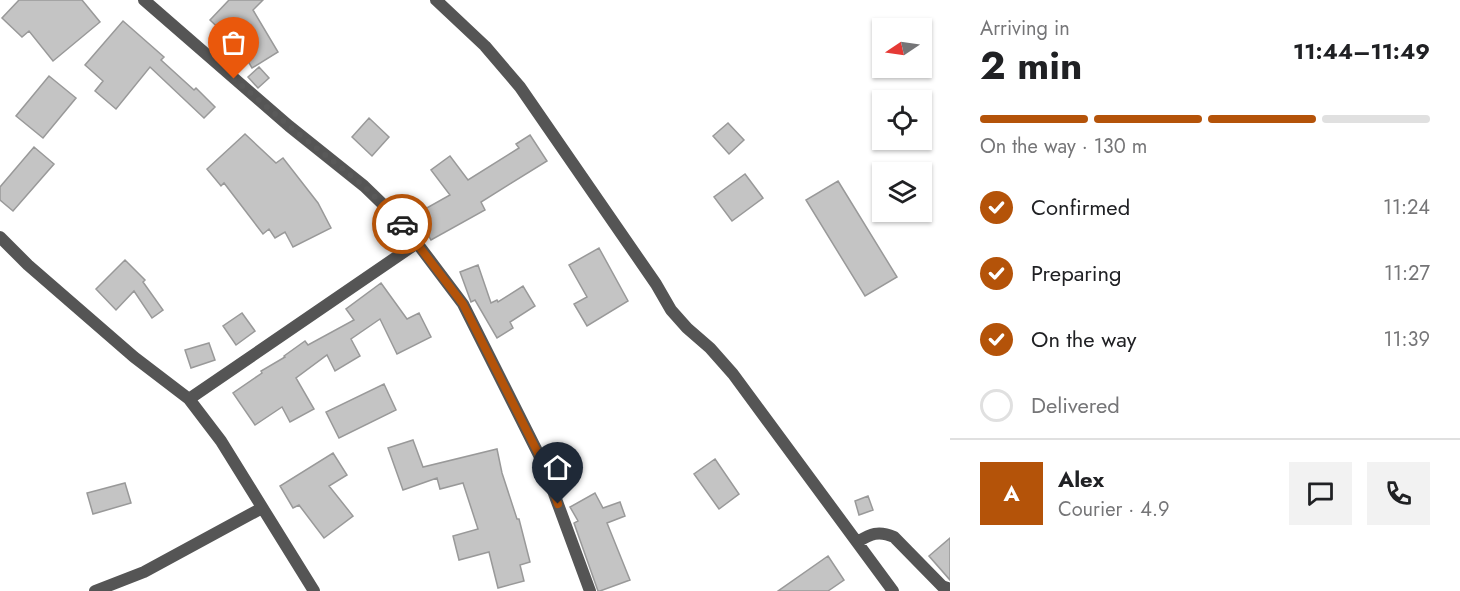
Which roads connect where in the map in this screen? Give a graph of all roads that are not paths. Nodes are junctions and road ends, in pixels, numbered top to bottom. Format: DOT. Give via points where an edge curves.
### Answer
graph roads {
  1 [pos="144,0"];
  2 [pos="436,0"];
  3 [pos="0,237"];
  4 [pos="417,243"];
  5 [pos="189,399"];
  6 [pos="262,508"];
  7 [pos="857,542"];
  8 [pos="950,589"];
  9 [pos="95,591"];
  10 [pos="314,591"];
  11 [pos="590,591"];
  12 [pos="893,591"];
  1 -- 4 [label="street" via="364,186"];
  2 -- 7 [label="street" via="485,46 520,87 671,310 733,374"];
  3 -- 5 [label="street" via="134,357"];
  4 -- 5 [label="street"];
  4 -- 11 [label="street" via="463,304 542,461"];
  5 -- 6 [label="street" via="221,441"];
  6 -- 9 [label="street" via="144,572"];
  6 -- 10 [label="street"];
  7 -- 8 [label="street" via="874,532 894,537 942,586"];
  7 -- 12 [label="street"];
}
